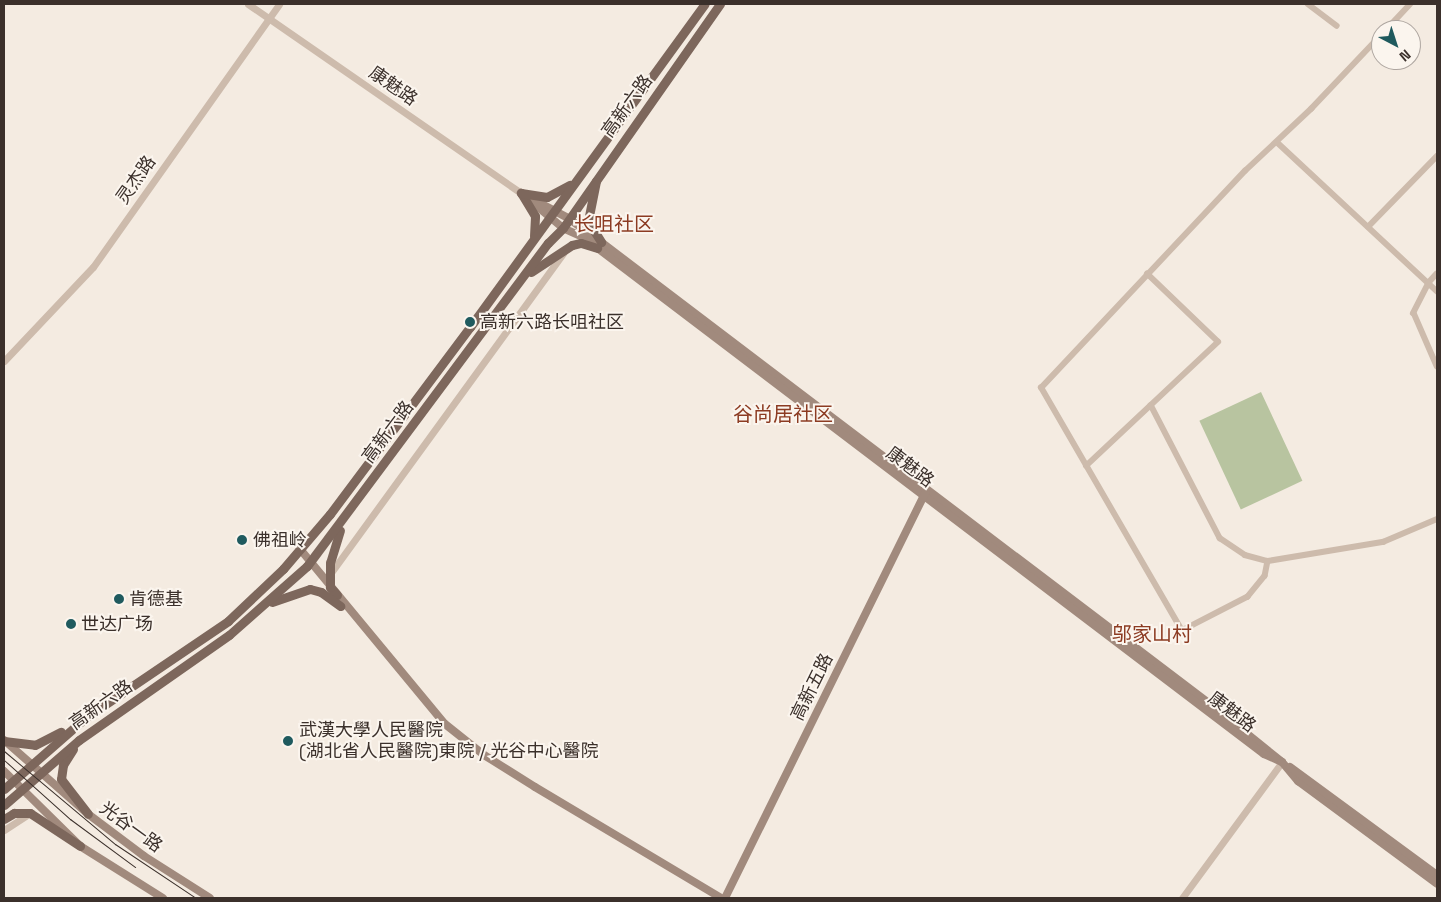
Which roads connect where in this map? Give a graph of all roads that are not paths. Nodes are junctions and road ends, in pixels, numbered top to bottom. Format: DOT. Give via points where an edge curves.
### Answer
graph roads {
  1 [pos="248,4"];
  2 [pos="279,4"];
  3 [pos="705,4"];
  4 [pos="720,4"];
  5 [pos="1308,4"];
  6 [pos="1410,4"];
  7 [pos="269,18"];
  8 [pos="1395,20"];
  9 [pos="1337,26"];
  10 [pos="1371,45"];
  11 [pos="1277,142"];
  12 [pos="1437,156"];
  13 [pos="586,168"];
  14 [pos="598,174"];
  15 [pos="521,193"];
  16 [pos="551,213"];
  17 [pos="568,218"];
  18 [pos="1368,227"];
  19 [pos="563,228"];
  20 [pos="532,242"];
  21 [pos="599,245"];
  22 [pos="567,248"];
  23 [pos="1147,274"];
  24 [pos="1437,274"];
  25 [pos="521,280"];
  26 [pos="1429,283"];
  27 [pos="1437,291"];
  28 [pos="4,361"];
  29 [pos="1437,366"];
  30 [pos="1151,405"];
  31 [pos="1086,466"];
  32 [pos="925,493"];
  33 [pos="347,514"];
  34 [pos="1437,519"];
  35 [pos="298,552"];
  36 [pos="1268,561"];
  37 [pos="308,564"];
  38 [pos="329,575"];
  39 [pos="337,595"];
  40 [pos="340,606"];
  41 [pos="257,610"];
  42 [pos="85,718"];
  43 [pos="79,740"];
  44 [pos="4,741"];
  45 [pos="1282,762"];
  46 [pos="30,766"];
  47 [pos="4,771"];
  48 [pos="39,773"];
  49 [pos="13,780"];
  50 [pos="21,788"];
  51 [pos="4,789"];
  52 [pos="4,805"];
  53 [pos="30,814"];
  54 [pos="88,814"];
  55 [pos="4,819"];
  56 [pos="4,830"];
  57 [pos="80,846"];
  58 [pos="1437,875"];
  59 [pos="1437,884"];
  60 [pos="163,898"];
  61 [pos="210,898"];
  62 [pos="712,898"];
  63 [pos="721,898"];
  64 [pos="725,898"];
  65 [pos="1182,898"];
  1 -- 7 [label="street, 康魅路"];
  2 -- 7 [label="street, 灵杰路"];
  3 -- 13 [label="main road, 高新六路"];
  4 -- 14 [label="main road, 高新六路"];
  5 -- 9 [label="street"];
  6 -- 8 [label="street"];
  7 -- 15 [label="street, 康魅路"];
  7 -- 28 [label="street, 灵杰路" via="93,267"];
  10 -- 11 [label="street"];
  11 -- 18 [label="street"];
  11 -- 23 [label="street"];
  12 -- 18 [label="street"];
  13 -- 15 [label="main road" via="556,195 536,198"];
  13 -- 16 [label="main road, 高新六路"];
  14 -- 17 [label="main road, 高新六路"];
  14 -- 21 [label="main road" via="588,221"];
  15 -- 16 [label="main road, 康魅路"];
  15 -- 20 [label="main road" via="535,216"];
  16 -- 17 [label="main road, 康魅路"];
  16 -- 19 [label="main road, 康魅路"];
  16 -- 20 [label="main road, 高新六路"];
  17 -- 19 [label="main road, 高新六路"];
  17 -- 21 [label="main road, 康魅路"];
  18 -- 26 [label="street"];
  19 -- 21 [label="main road, 康魅路"];
  19 -- 25 [label="main road, 高新六路"];
  20 -- 35 [label="main road, 高新六路" via="336,506"];
  21 -- 22 [label="main road" via="581,244"];
  21 -- 32 [label="main road, 康魅路"];
  22 -- 25 [label="main road"];
  22 -- 38 [label="street"];
  23 -- 30 [label="street" via="1218,342"];
  23 -- 31 [label="street" via="1041,388"];
  24 -- 26 [label="street"];
  25 -- 33 [label="main road, 高新六路"];
  26 -- 27 [label="street"];
  26 -- 29 [label="street" via="1414,313"];
  30 -- 31 [label="street"];
  30 -- 36 [label="street" via="1220,538 1231,548"];
  31 -- 36 [label="street" via="1182,631 1248,597 1265,576"];
  32 -- 45 [label="main road, 康魅路" via="1219,711"];
  32 -- 64 [label="main road, 高新五路"];
  33 -- 37 [label="main road, 高新六路"];
  33 -- 38 [label="main road" via="333,543"];
  34 -- 36 [label="street" via="1383,542"];
  35 -- 37 [label="main road"];
  35 -- 42 [label="main road, 高新六路" via="228,621"];
  37 -- 39 [label="main road"];
  37 -- 40 [label="main road"];
  37 -- 41 [label="main road, 高新六路"];
  38 -- 39 [label="main road" via="330,587"];
  39 -- 63 [label="main road" via="445,724 484,755"];
  40 -- 41 [label="main road" via="321,592 310,589 281,596"];
  40 -- 62 [label="main road" via="442,728 533,791"];
  41 -- 43 [label="main road, 高新六路" via="229,635"];
  42 -- 44 [label="main road" via="44,743 27,746"];
  42 -- 46 [label="main road, 高新六路"];
  43 -- 48 [label="main road, 高新六路"];
  43 -- 54 [label="main road" via="63,765 61,779"];
  44 -- 46 [label="main road, 光谷一路"];
  45 -- 58 [label="main road, 康魅路"];
  45 -- 59 [label="main road, 康魅路" via="1298,781"];
  45 -- 65 [label="street"];
  46 -- 48 [label="main road, 光谷一路"];
  46 -- 49 [label="main road, 高新六路"];
  47 -- 49 [label="main road"];
  48 -- 50 [label="main road, 高新六路"];
  48 -- 54 [label="main road, 光谷一路"];
  49 -- 50 [label="main road"];
  49 -- 51 [label="main road, 高新六路"];
  50 -- 52 [label="main road, 高新六路"];
  50 -- 57 [label="main road"];
  53 -- 55 [label="main road" via="14,813"];
  53 -- 56 [label="street"];
  53 -- 57 [label="main road"];
  54 -- 61 [label="main road, 光谷一路" via="144,856"];
  57 -- 60 [label="main road"];
}
